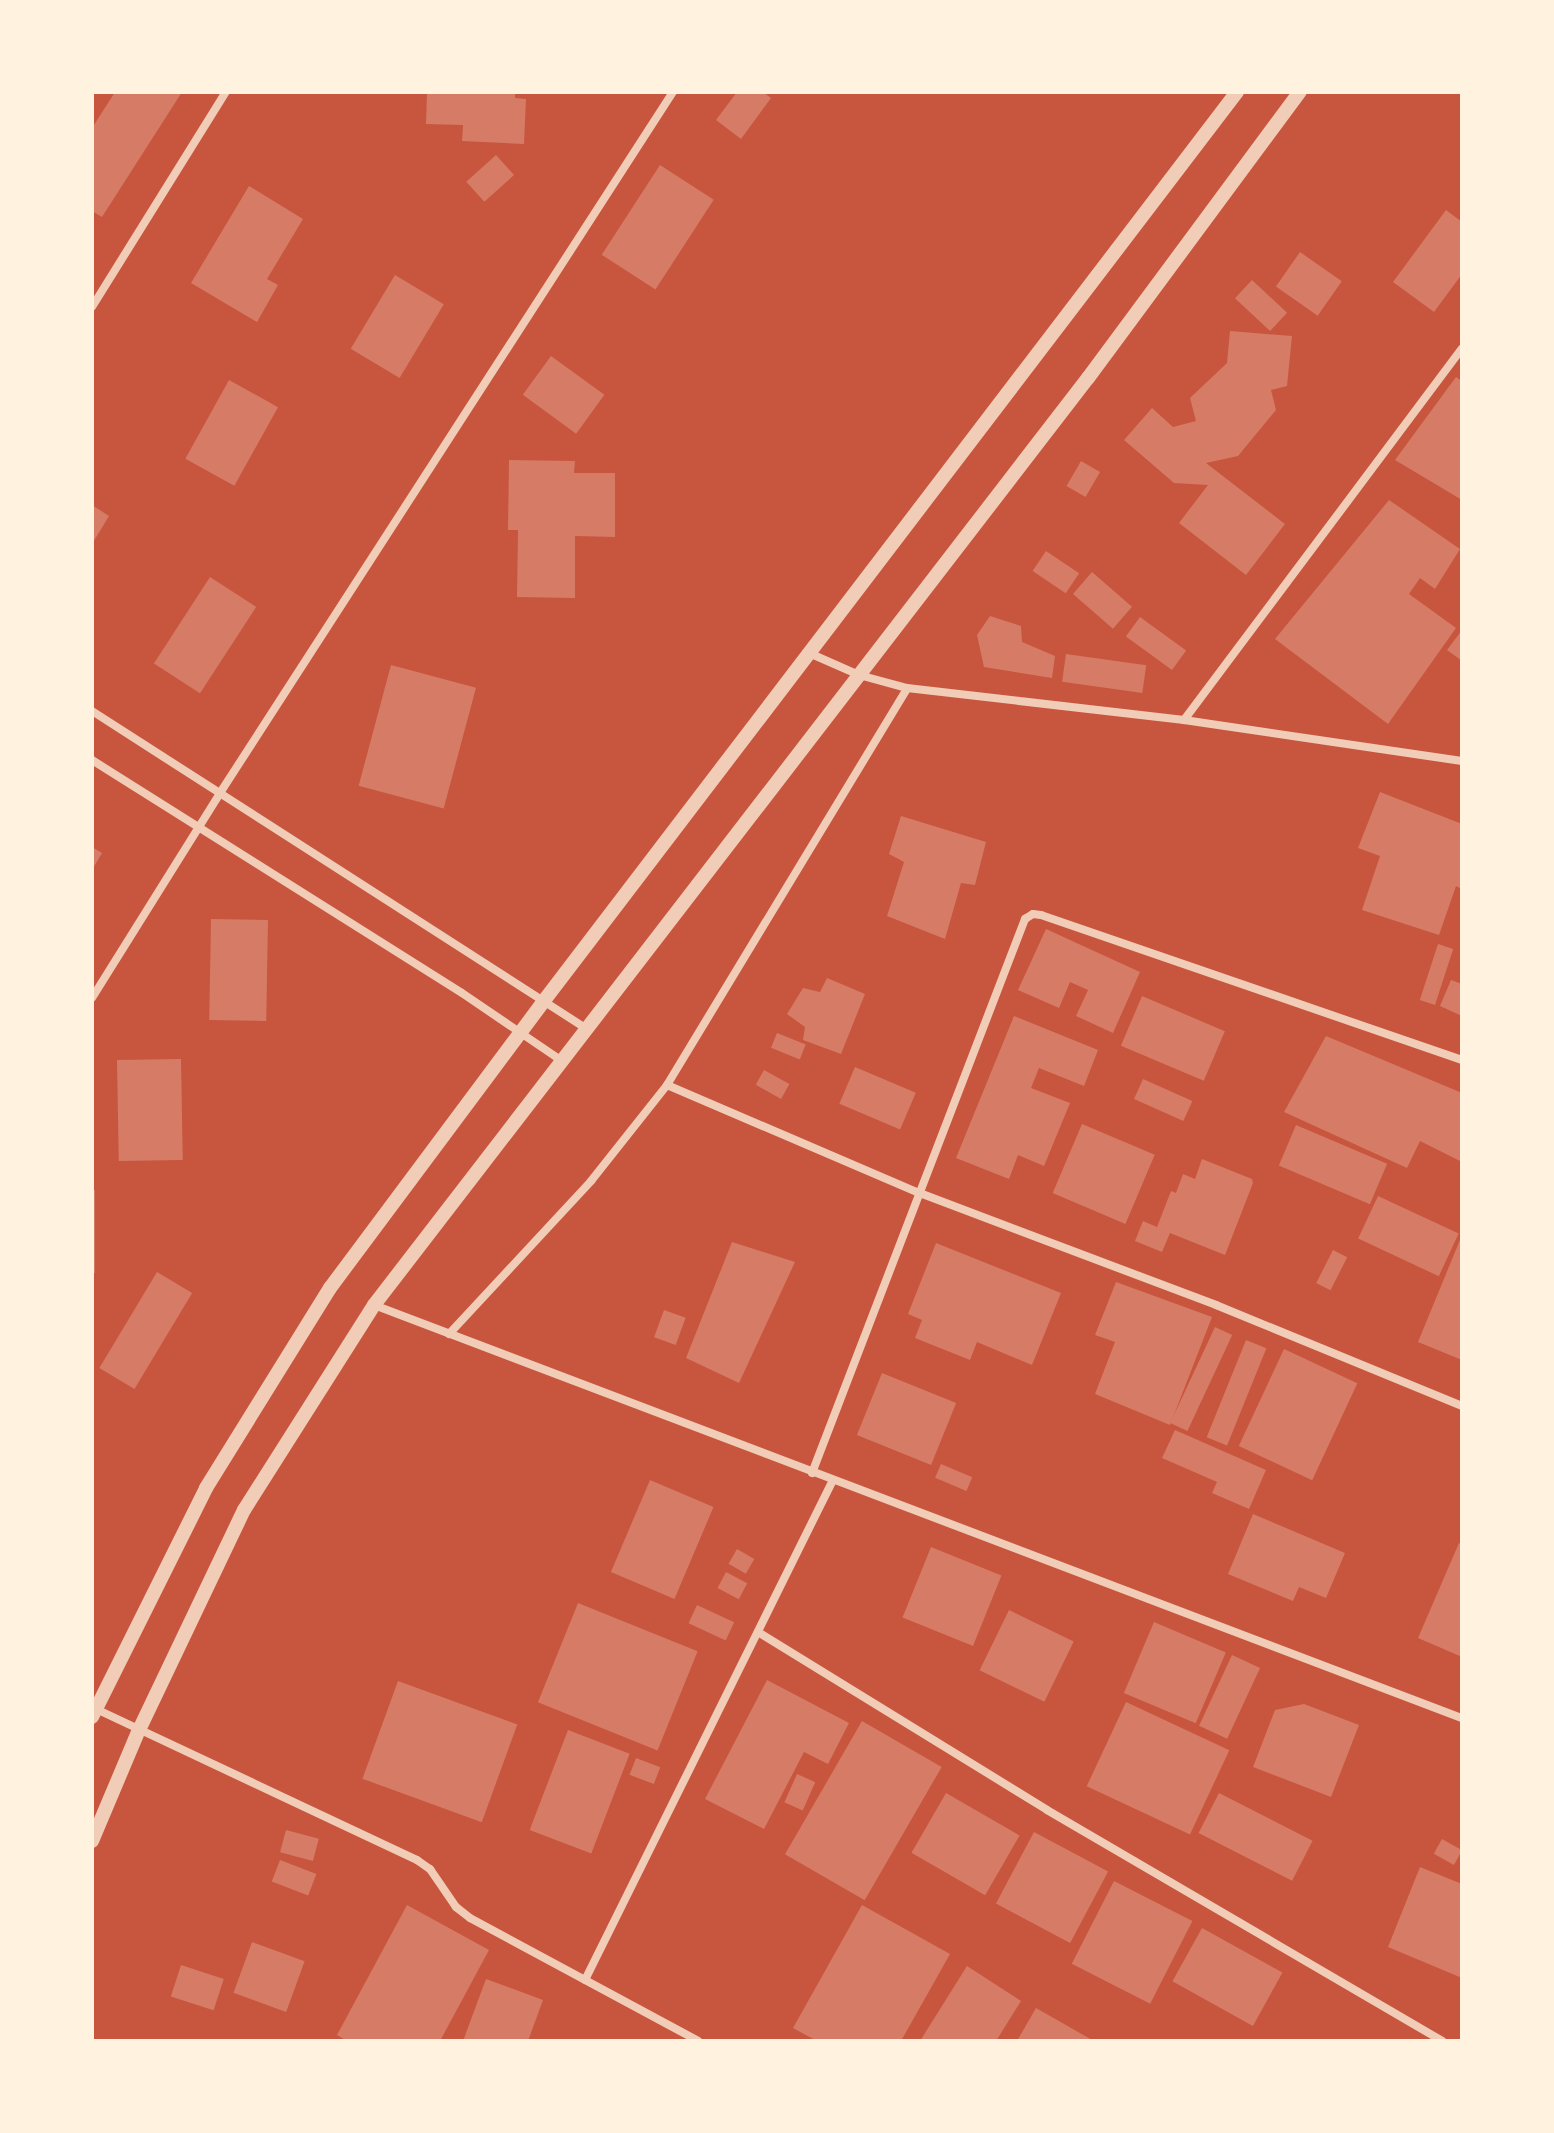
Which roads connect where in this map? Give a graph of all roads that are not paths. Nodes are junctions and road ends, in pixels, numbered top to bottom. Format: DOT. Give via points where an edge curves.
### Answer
graph roads {
  1 [pos="226,92"];
  2 [pos="673,92"];
  3 [pos="1237,92"];
  4 [pos="1300,92"];
  5 [pos="92,307"];
  6 [pos="1462,348"];
  7 [pos="809,653"];
  8 [pos="859,675"];
  9 [pos="907,688"];
  10 [pos="92,711"];
  11 [pos="1184,720"];
  12 [pos="92,760"];
  13 [pos="1462,761"];
  14 [pos="220,793"];
  15 [pos="200,828"];
  16 [pos="92,998"];
  17 [pos="543,1002"];
  18 [pos="587,1029"];
  19 [pos="521,1033"];
  20 [pos="567,1056"];
  21 [pos="1462,1060"];
  22 [pos="667,1085"];
  23 [pos="917,1192"];
  24 [pos="374,1305"];
  25 [pos="449,1334"];
  26 [pos="1462,1406"];
  27 [pos="812,1473"];
  28 [pos="833,1480"];
  29 [pos="758,1632"];
  30 [pos="94,1713"];
  31 [pos="1462,1718"];
  32 [pos="139,1730"];
  33 [pos="92,1841"];
  34 [pos="585,1980"];
  35 [pos="678,2031"];
  36 [pos="673,2041"];
  37 [pos="698,2041"];
  38 [pos="1442,2041"];
  1 -- 5 [label="street"];
  2 -- 14 [label="street"];
  3 -- 7 [label="street"];
  4 -- 8 [label="street"];
  6 -- 11 [label="street"];
  7 -- 8 [label="street"];
  7 -- 17 [label="street"];
  8 -- 9 [label="street"];
  8 -- 18 [label="street"];
  9 -- 11 [label="street"];
  9 -- 22 [label="street"];
  10 -- 14 [label="street"];
  11 -- 13 [label="street"];
  12 -- 15 [label="street"];
  14 -- 15 [label="street"];
  14 -- 17 [label="street"];
  15 -- 16 [label="street"];
  15 -- 19 [label="street"];
  17 -- 18 [label="street"];
  17 -- 19 [label="street"];
  18 -- 20 [label="street"];
  19 -- 20 [label="street"];
  19 -- 30 [label="street" via="330,1288 206,1488"];
  20 -- 24 [label="street"];
  21 -- 23 [label="street" via="1033,914 1025,919"];
  22 -- 23 [label="street"];
  22 -- 25 [label="street" via="591,1181"];
  23 -- 26 [label="street" via="1216,1305"];
  23 -- 27 [label="street"];
  24 -- 25 [label="street"];
  24 -- 32 [label="street" via="244,1510"];
  25 -- 27 [label="street"];
  27 -- 28 [label="street"];
  28 -- 29 [label="street"];
  28 -- 31 [label="street"];
  29 -- 34 [label="street"];
  29 -- 38 [label="street" via="1047,1810"];
  30 -- 32 [label="street"];
  32 -- 33 [label="street"];
  32 -- 34 [label="street" via="417,1860 470,1918"];
  34 -- 35 [label="street"];
  35 -- 36 [label="street"];
  35 -- 37 [label="street"];
}
